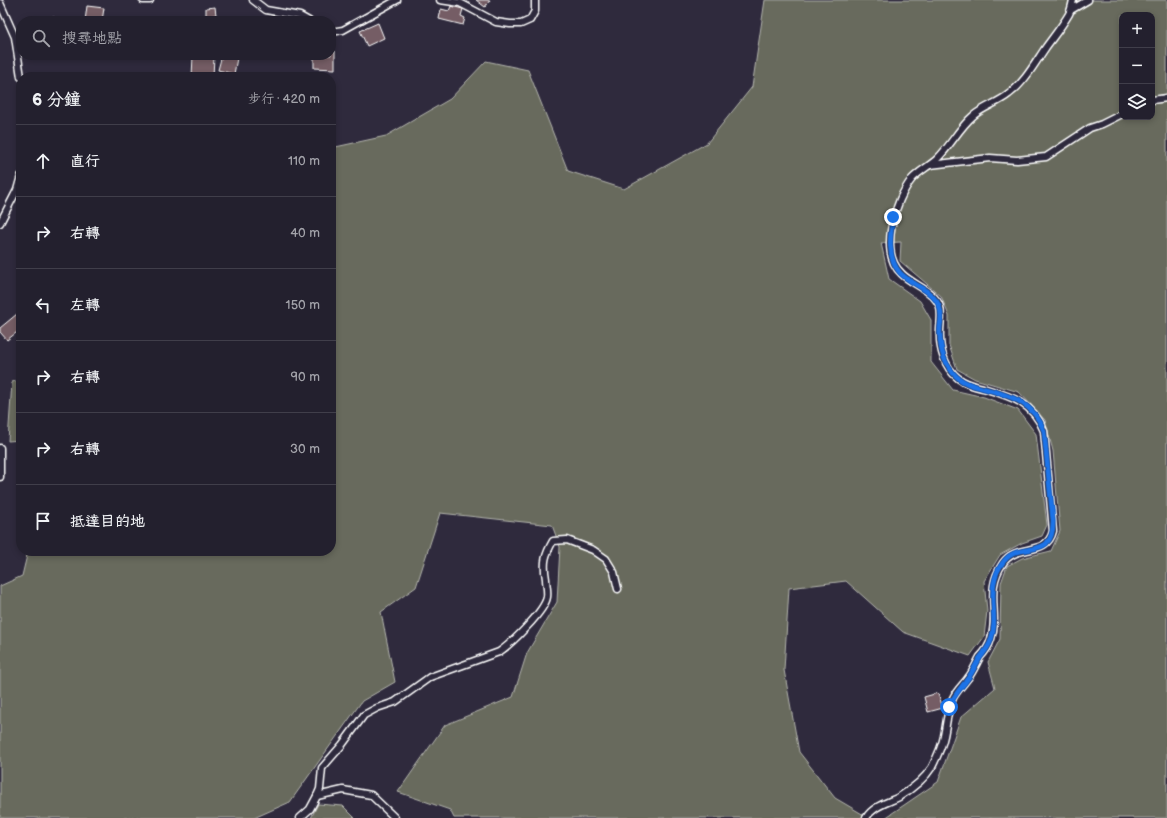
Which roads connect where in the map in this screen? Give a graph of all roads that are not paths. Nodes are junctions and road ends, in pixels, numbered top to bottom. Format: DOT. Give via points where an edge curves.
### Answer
graph roads {
  1 [pos="143,0"];
  2 [pos="150,0"];
  3 [pos="253,0"];
  4 [pos="397,0"];
  5 [pos="440,0"];
  6 [pos="535,0"];
  7 [pos="1073,0"];
  8 [pos="1088,0"];
  9 [pos="0,3"];
  10 [pos="1071,10"];
  11 [pos="300,16"];
  12 [pos="336,31"];
  13 [pos="16,44"];
  14 [pos="18,60"];
  15 [pos="20,72"];
  16 [pos="1167,98"];
  17 [pos="1155,100"];
  18 [pos="1119,116"];
  19 [pos="929,165"];
  20 [pos="16,192"];
  21 [pos="0,223"];
  22 [pos="0,448"];
  23 [pos="0,477"];
  24 [pos="618,589"];
  25 [pos="317,796"];
  26 [pos="300,818"];
  27 [pos="395,818"];
  28 [pos="866,818"];
  1 -- 2 [label="lane"];
  3 -- 11 [label="lane" via="266,10"];
  4 -- 12 [label="lane"];
  5 -- 6 [label="lane" via="460,3 496,22 510,24 521,24 530,20 535,11"];
  7 -- 10 [label="lane"];
  8 -- 10 [label="lane"];
  9 -- 13 [label="lane"];
  10 -- 19 [label="lane" via="1016,88 974,115 939,158"];
  14 -- 15 [label="lane"];
  16 -- 17 [label="lane"];
  18 -- 19 [label="lane" via="1090,128 1046,158 990,158"];
  19 -- 28 [label="lane" via="908,184 893,217 890,236 892,258 901,274 928,292 940,306 943,358 958,378 966,383 1010,396 1032,411 1041,423 1044,431 1053,531 1052,537 1043,546 1011,555 998,572 992,597 994,629 991,640 954,697 946,718 940,750 924,778 914,788 879,806"];
  20 -- 21 [label="lane"];
  22 -- 23 [label="lane"];
  24 -- 25 [label="lane" via="614,572 606,559 593,550 567,540 553,541 546,554 544,570 547,598 542,608 521,632 499,652 430,677 395,702 364,715 322,768"];
  25 -- 26 [label="lane" via="310,809"];
  25 -- 27 [label="lane" via="343,790 371,795"];
}
